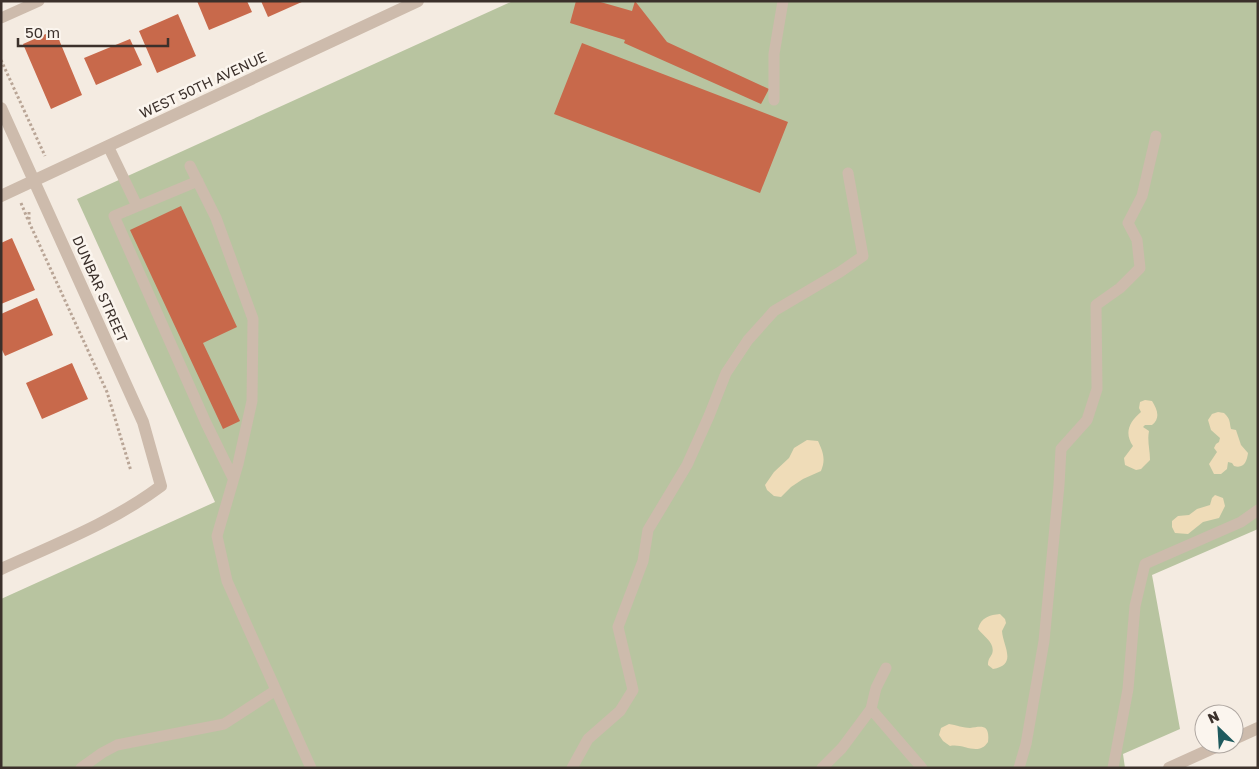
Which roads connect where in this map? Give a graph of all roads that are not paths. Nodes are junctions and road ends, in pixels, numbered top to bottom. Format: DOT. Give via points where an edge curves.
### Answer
graph roads {
  1 [pos="39,1"];
  2 [pos="418,1"];
  3 [pos="783,1"];
  4 [pos="1,18"];
  5 [pos="774,100"];
  6 [pos="1,108"];
  7 [pos="1156,136"];
  8 [pos="108,146"];
  9 [pos="190,166"];
  10 [pos="848,173"];
  11 [pos="34,181"];
  12 [pos="198,181"];
  13 [pos="1,196"];
  14 [pos="137,206"];
  15 [pos="234,478"];
  16 [pos="1258,510"];
  17 [pos="1,569"];
  18 [pos="886,668"];
  19 [pos="276,690"];
  20 [pos="870,709"];
  21 [pos="1258,728"];
  22 [pos="1244,734"];
  23 [pos="1200,754"];
  24 [pos="81,768"];
  25 [pos="311,768"];
  26 [pos="572,768"];
  27 [pos="822,768"];
  28 [pos="922,768"];
  29 [pos="1019,768"];
  30 [pos="1112,768"];
  31 [pos="1169,768"];
  1 -- 4 [label="lane"];
  2 -- 8 [label="street, WEST 50TH AVENUE"];
  3 -- 5 [label="lane" via="774,54"];
  6 -- 11 [label="street, DUNBAR STREET"];
  7 -- 29 [label="lane" via="1142,196 1128,223 1137,240 1140,268 1096,306 1096,389 1087,420 1061,449 1044,641"];
  8 -- 11 [label="street, WEST 50TH AVENUE"];
  8 -- 14 [label="lane"];
  9 -- 12 [label="lane"];
  10 -- 26 [label="lane" via="863,256 774,311 748,340 726,373 687,466 648,530 644,561 618,627 633,690 620,711 588,738"];
  11 -- 13 [label="street, WEST 50TH AVENUE"];
  11 -- 17 [label="street, DUNBAR STREET" via="144,422 161,486 117,515"];
  12 -- 14 [label="lane"];
  12 -- 15 [label="lane" via="216,218 253,319 252,401"];
  14 -- 15 [label="lane" via="114,216 206,423"];
  15 -- 19 [label="lane" via="217,536 227,581"];
  16 -- 30 [label="lane" via="1241,522 1145,564 1135,606 1128,689"];
  18 -- 20 [label="lane"];
  19 -- 24 [label="lane" via="224,724 117,745"];
  19 -- 25 [label="lane"];
  20 -- 27 [label="lane" via="842,748"];
  20 -- 28 [label="lane"];
  21 -- 22 [label="street"];
  23 -- 31 [label="street"];
}
